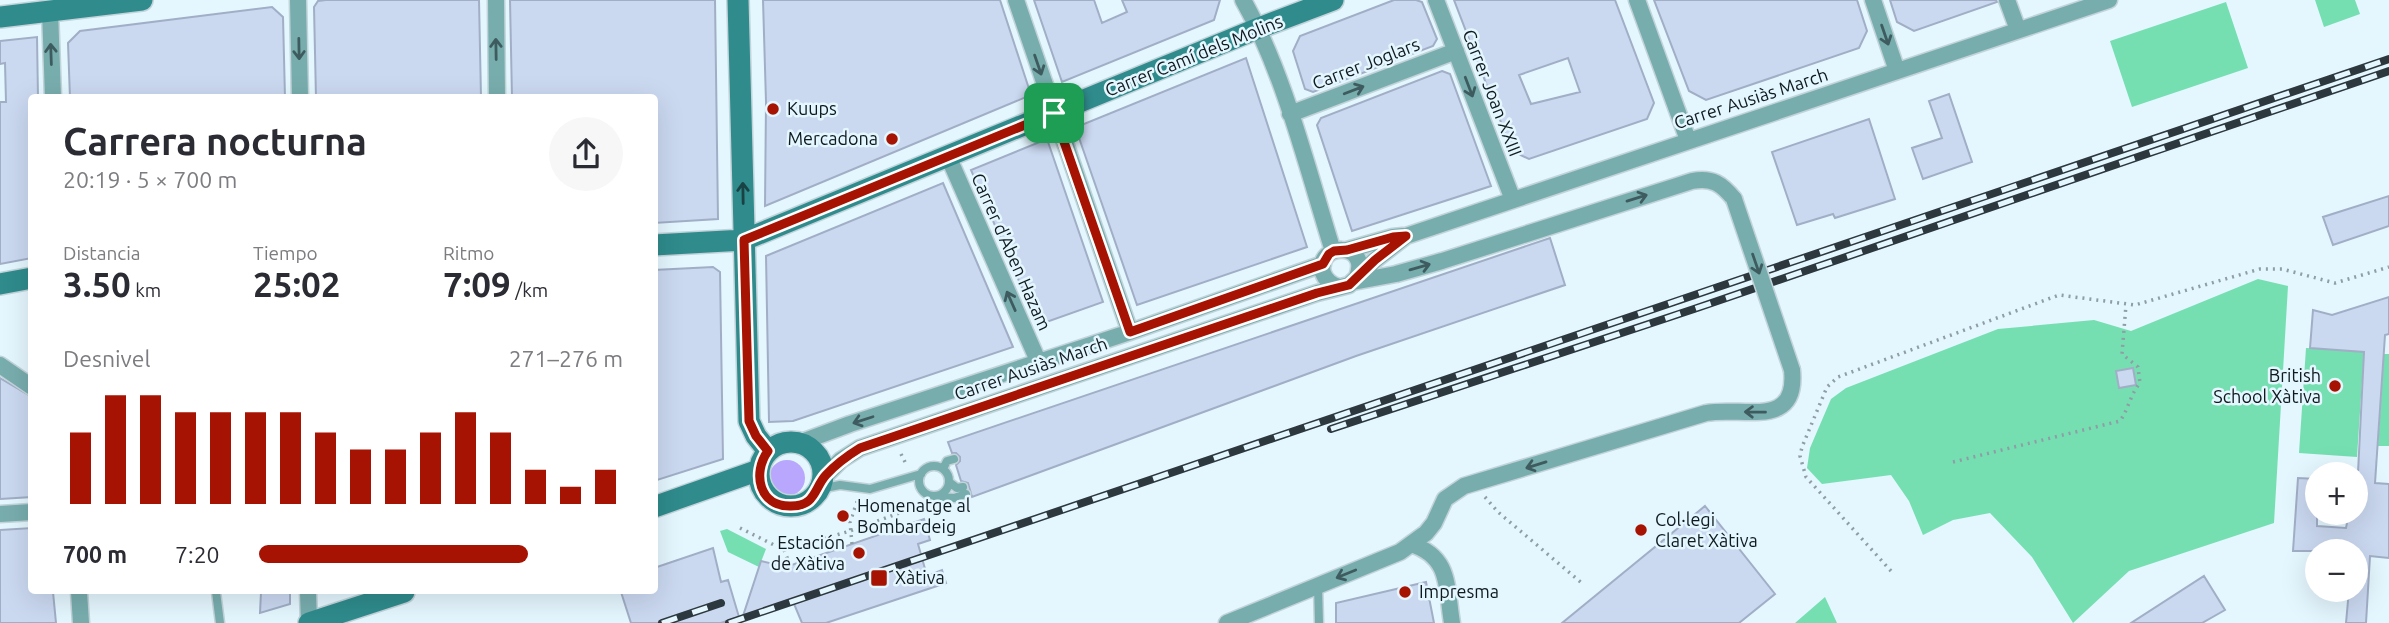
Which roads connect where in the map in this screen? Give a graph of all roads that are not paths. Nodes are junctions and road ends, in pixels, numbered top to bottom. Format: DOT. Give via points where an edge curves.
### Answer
graph roads {
  1 [pos="142,0"];
  2 [pos="298,0"];
  3 [pos="496,0"];
  4 [pos="738,0"];
  5 [pos="1016,0"];
  6 [pos="1243,0"];
  7 [pos="1333,0"];
  8 [pos="1436,0"];
  9 [pos="1637,0"];
  10 [pos="1873,0"];
  11 [pos="2007,0"];
  12 [pos="2099,2"];
  13 [pos="50,10"];
  14 [pos="0,17"];
  15 [pos="1259,28"];
  16 [pos="2018,30"];
  17 [pos="1456,51"];
  18 [pos="1897,71"];
  19 [pos="53,94"];
  20 [pos="300,94"];
  21 [pos="497,94"];
  22 [pos="1054,113"];
  23 [pos="1290,114"];
  24 [pos="1688,140"];
  25 [pos="948,156"];
  26 [pos="1513,200"];
  27 [pos="1406,236"];
  28 [pos="744,240"];
  29 [pos="658,245"];
  30 [pos="1334,255"];
  31 [pos="28,279"];
  32 [pos="1350,282"];
  33 [pos="0,284"];
  34 [pos="1130,332"];
  35 [pos="1039,363"];
  36 [pos="0,365"];
  37 [pos="28,384"];
  38 [pos="800,443"];
  39 [pos="768,451"];
  40 [pos="954,459"];
  41 [pos="943,468"];
  42 [pos="759,470"];
  43 [pos="921,474"];
  44 [pos="905,479"];
  45 [pos="949,482"];
  46 [pos="821,483"];
  47 [pos="921,487"];
  48 [pos="932,496"];
  49 [pos="658,506"];
  50 [pos="28,512"];
  51 [pos="0,514"];
  52 [pos="1410,544"];
  53 [pos="1318,585"];
  54 [pos="79,594"];
  55 [pos="216,594"];
  56 [pos="308,594"];
  57 [pos="398,594"];
  58 [pos="81,623"];
  59 [pos="220,623"];
  60 [pos="309,623"];
  61 [pos="1227,623"];
  62 [pos="1319,623"];
  63 [pos="1452,623"];
  1 -- 13 [label="street"];
  2 -- 20 [label="street, one-way"];
  21 -- 3 [label="street, one-way"];
  28 -- 4 [label="street, one-way"];
  5 -- 22 [label="street, one-way"];
  6 -- 15 [label="street"];
  7 -- 15 [label="street, Carrer Camí dels Molins"];
  8 -- 17 [label="street, Carrer Joan XXIII"];
  9 -- 24 [label="street"];
  10 -- 18 [label="street, one-way"];
  11 -- 16 [label="street"];
  12 -- 16 [label="street, Carrer Ausiàs March"];
  13 -- 14 [label="street"];
  19 -- 13 [label="street, one-way"];
  15 -- 22 [label="street, Carrer Camí dels Molins"];
  15 -- 23 [label="street"];
  16 -- 18 [label="street, Carrer Ausiàs March"];
  23 -- 17 [label="street, Carrer Joglars, one-way"];
  17 -- 26 [label="street, Carrer Joan XXIII, one-way"];
  18 -- 24 [label="street, Carrer Ausiàs March"];
  22 -- 25 [label="street, Carrer Camí dels Molins"];
  22 -- 34 [label="street"];
  23 -- 30 [label="street"];
  24 -- 26 [label="street, Carrer Ausiàs March"];
  25 -- 28 [label="street, Carrer Camí dels Molins"];
  35 -- 25 [label="street, Carrer d'Aben Hazam, one-way"];
  26 -- 27 [label="street, Carrer Ausiàs March"];
  27 -- 30 [label="street, Carrer Ausiàs March"];
  27 -- 32 [label="street, Carrer Ausiàs March"];
  28 -- 29 [label="street, Carrer Camí dels Molins"];
  28 -- 39 [label="street" via="749,421"];
  30 -- 32 [label="street" via="1359,261"];
  30 -- 32 [label="street" via="1324,276 1333,285"];
  30 -- 34 [label="street, Carrer Ausiàs March"];
  31 -- 33 [label="street"];
  32 -- 46 [label="street, Carrer Ausiàs March" via="860,448 841,460"];
  32 -- 52 [label="street, Carrer Ausiàs March, one-way, bridge" via="1396,274 1692,181 1713,180 1734,199 1792,370 1790,397 1771,411 1706,413 1464,486 1446,499 1434,523"];
  34 -- 35 [label="street, Carrer Ausiàs March"];
  35 -- 38 [label="street, Carrer Ausiàs March, one-way"];
  36 -- 37 [label="street"];
  38 -- 39 [label="street" via="788,442"];
  38 -- 46 [label="street" via="818,457"];
  39 -- 42 [label="street"];
  40 -- 41 [label="lane"];
  41 -- 43 [label="lane" via="933,466"];
  41 -- 45 [label="lane"];
  42 -- 46 [label="street" via="763,491 780,505 803,504 813,498"];
  42 -- 49 [label="street"];
  43 -- 44 [label="lane"];
  43 -- 47 [label="lane"];
  44 -- 46 [label="lane" via="870,489"];
  44 -- 47 [label="lane"];
  45 -- 48 [label="lane" via="945,491"];
  45 -- 48 [label="lane" via="964,491 954,498"];
  47 -- 48 [label="lane"];
  50 -- 51 [label="street"];
  52 -- 53 [label="street, one-way"];
  52 -- 63 [label="street" via="1426,549 1441,563"];
  53 -- 61 [label="street"];
  53 -- 62 [label="lane"];
  54 -- 58 [label="street"];
  55 -- 59 [label="lane"];
  56 -- 60 [label="street"];
  57 -- 60 [label="street"];
}
